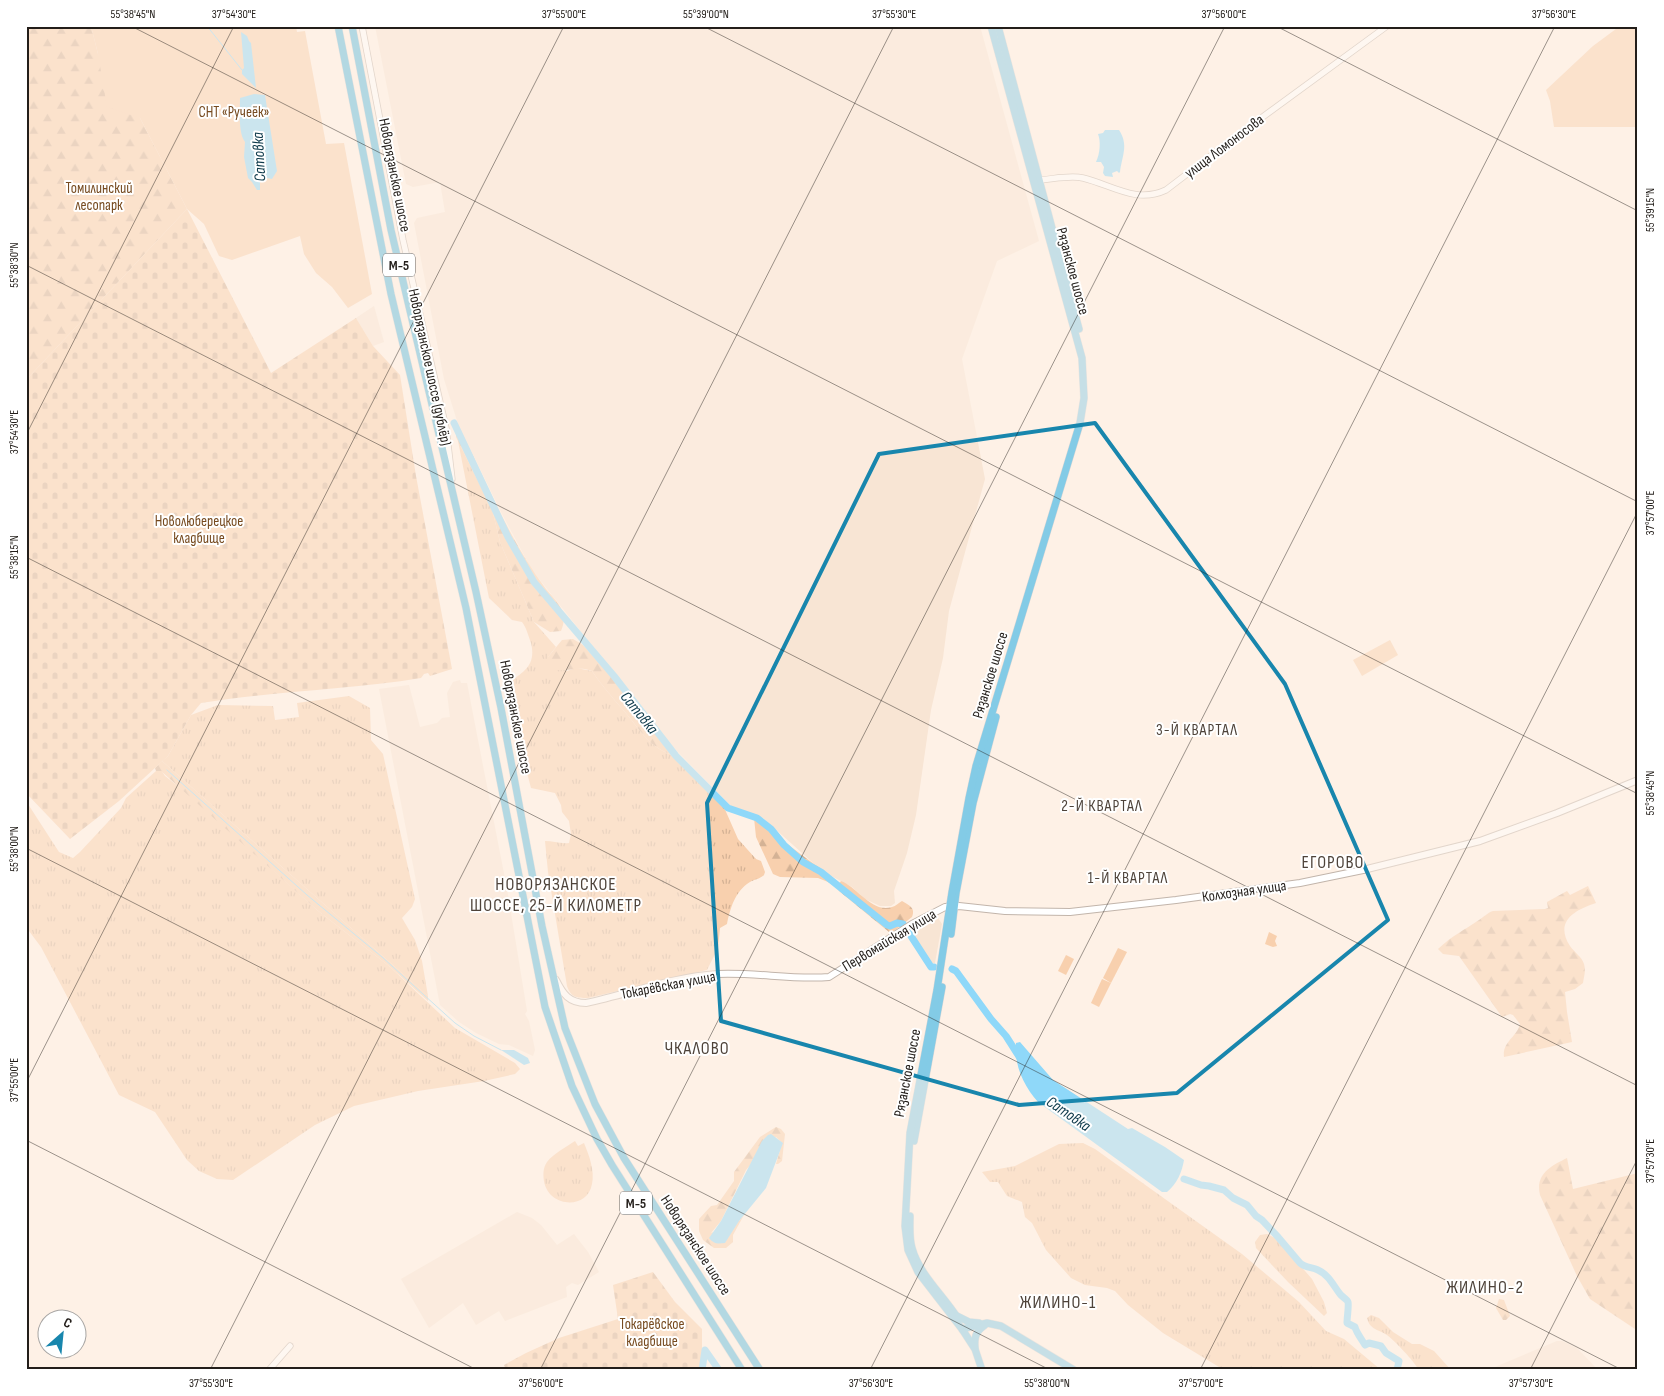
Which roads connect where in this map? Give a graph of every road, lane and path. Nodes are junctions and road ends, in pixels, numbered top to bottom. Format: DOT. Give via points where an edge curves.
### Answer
graph roads {
  1 [pos="338,26"];
  2 [pos="352,26"];
  3 [pos="362,26"];
  4 [pos="991,26"];
  5 [pos="998,26"];
  6 [pos="1386,26"];
  7 [pos="1040,180"];
  8 [pos="455,502"];
  9 [pos="1638,780"];
  10 [pos="952,906"];
  11 [pos="552,975"];
  12 [pos="829,977"];
  13 [pos="957,1316"];
  14 [pos="987,1323"];
  15 [pos="962,1329"];
  16 [pos="290,1346"];
  17 [pos="975,1349"];
  18 [pos="270,1370"];
  19 [pos="741,1370"];
  20 [pos="760,1370"];
  21 [pos="982,1370"];
  22 [pos="1074,1370"];
  1 -- 19 [label="highway, Новорязанское шоссе / М-5" via="391,294 466,608 545,1007 572,1086 597,1140"];
  2 -- 8 [label="highway, Новорязанское шоссе / М-5" via="404,292"];
  3 -- 8 [label="street, Новорязанское шоссе (дублёр)" via="403,240 446,428"];
  4 -- 10 [label="main road, Рязанское шоссе" via="1082,358 1084,398 1061,490 976,766 962,830"];
  5 -- 7 [label="main road, Рязанское шоссе"];
  6 -- 7 [label="street, улица Ломоносова" via="1166,190 1147,196 1078,177"];
  7 -- 10 [label="main road, Рязанское шоссе" via="1087,358 1088,412 981,768"];
  8 -- 11 [label="highway, Новорязанское шоссе / М-5" via="501,708"];
  9 -- 10 [label="main road, Колхозная улица" via="1480,841 1300,883 1070,912"];
  10 -- 12 [label="main road, Первомайская улица" via="912,924"];
  10 -- 13 [label="main road, Рязанское шоссе" via="941,991 915,1134 910,1239 923,1270"];
  10 -- 15 [label="main road, Рязанское шоссе" via="910,1133 905,1226 908,1250 918,1272"];
  11 -- 12 [label="main road, Токарёвская улица" via="565,995 574,1002 586,1003 686,978 717,974"];
  11 -- 20 [label="highway, Новорязанское шоссе / М-5" via="565,1028 601,1116 653,1205"];
  13 -- 14 [label="main road" via="969,1322"];
  13 -- 15 [label="main road, Рязанское шоссе"];
  14 -- 15 [label="main road"];
  14 -- 17 [label="main road" via="975,1336"];
  14 -- 22 [label="main road" via="1011,1330"];
  15 -- 17 [label="main road, Рязанское шоссе"];
  16 -- 18 [label="street"];
  17 -- 21 [label="main road, Рязанское шоссе"];
}
